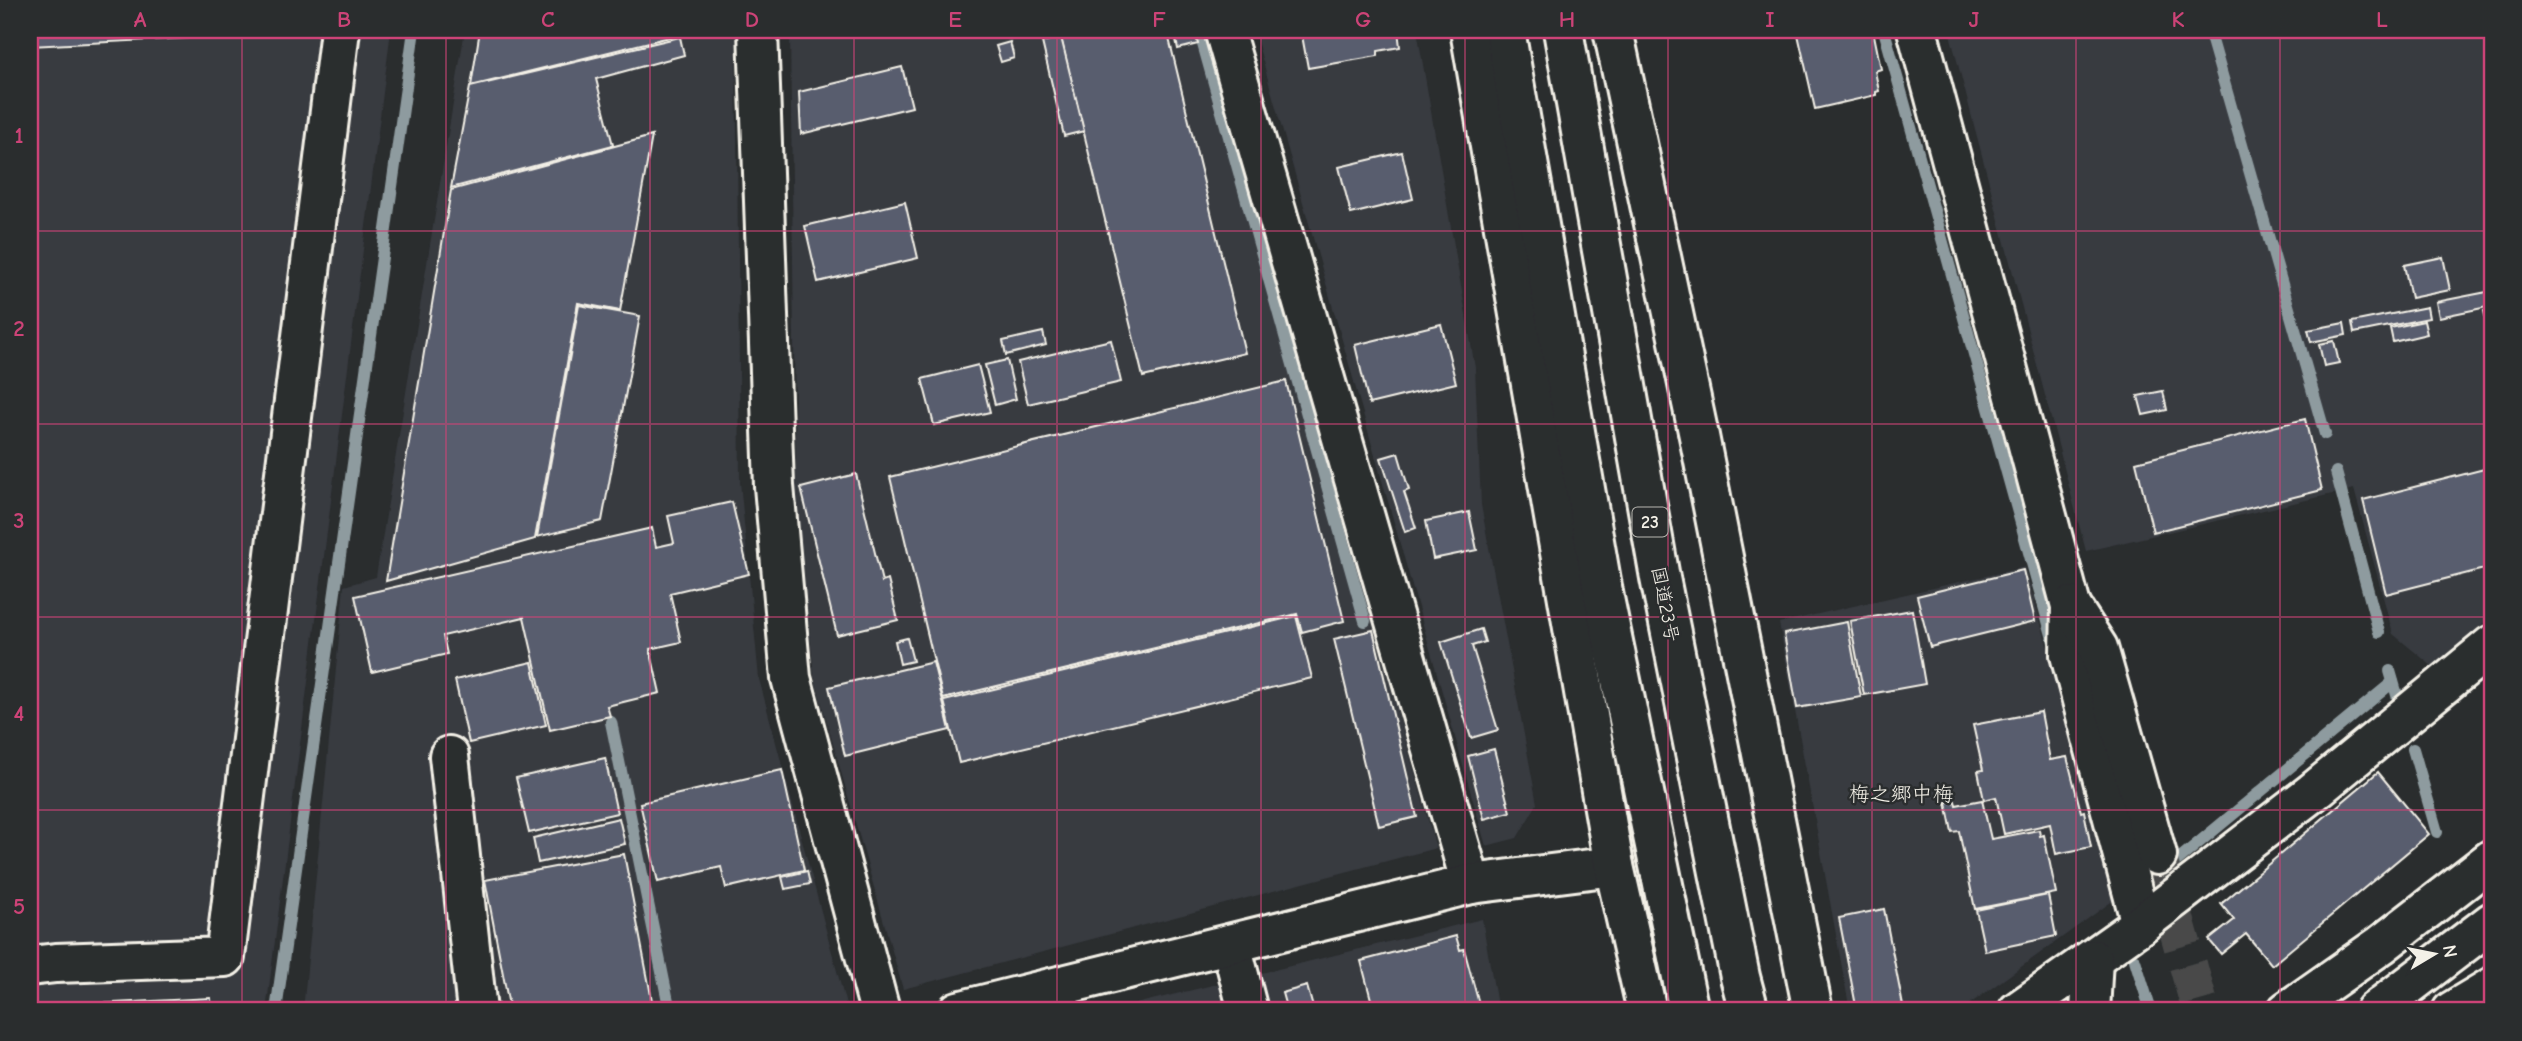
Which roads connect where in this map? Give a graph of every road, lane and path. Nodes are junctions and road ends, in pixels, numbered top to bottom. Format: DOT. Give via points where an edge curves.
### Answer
graph roads {
  1 [pos="340,30"];
  2 [pos="758,30"];
  3 [pos="1224,30"];
  4 [pos="1470,30"];
  5 [pos="1504,30"];
  6 [pos="1563,30"];
  7 [pos="1613,30"];
  8 [pos="1917,30"];
  9 [pos="2071,606"];
  10 [pos="2492,645"];
  11 [pos="449,757"];
  12 [pos="2492,853"];
  13 [pos="2157,855"];
  14 [pos="2492,859"];
  15 [pos="1614,866"];
  16 [pos="2461,883"];
  17 [pos="1471,884"];
  18 [pos="2492,922"];
  19 [pos="2141,925"];
  20 [pos="1231,944"];
  21 [pos="2093,959"];
  22 [pos="30,967"];
  23 [pos="2492,987"];
  24 [pos="2492,993"];
  25 [pos="477,1011"];
  26 [pos="880,1011"];
  27 [pos="958,1011"];
  28 [pos="1248,1011"];
  29 [pos="1647,1011"];
  30 [pos="1689,1011"];
  31 [pos="1749,1011"];
  32 [pos="1813,1011"];
  33 [pos="2018,1011"];
  34 [pos="2090,1011"];
  35 [pos="2287,1011"];
  36 [pos="2375,1011"];
  37 [pos="2452,1011"];
  38 [pos="2468,1011"];
  1 -- 22 [label="main road" via="225,957"];
  2 -- 26 [label="main road" via="774,486 791,678"];
  3 -- 17 [label="main road"];
  4 -- 15 [label="main road"];
  5 -- 30 [label="main road" via="1604,598"];
  6 -- 31 [label="main road, 国道23号 / 23" via="1660,578"];
  7 -- 32 [label="main road"];
  8 -- 9 [label="main road"];
  9 -- 13 [label="main road" via="2098,649"];
  9 -- 19 [label="main road" via="2070,654"];
  10 -- 19 [label="main road"];
  11 -- 25 [label="main road"];
  12 -- 16 [label="main road"];
  14 -- 16 [label="main road"];
  15 -- 17 [label="main road"];
  15 -- 29 [label="main road"];
  16 -- 35 [label="main road"];
  17 -- 20 [label="main road"];
  18 -- 36 [label="main road"];
  19 -- 21 [label="main road"];
  20 -- 27 [label="main road"];
  20 -- 28 [label="main road"];
  21 -- 33 [label="main road"];
  21 -- 34 [label="main road"];
  23 -- 37 [label="main road"];
  24 -- 38 [label="main road"];
}
